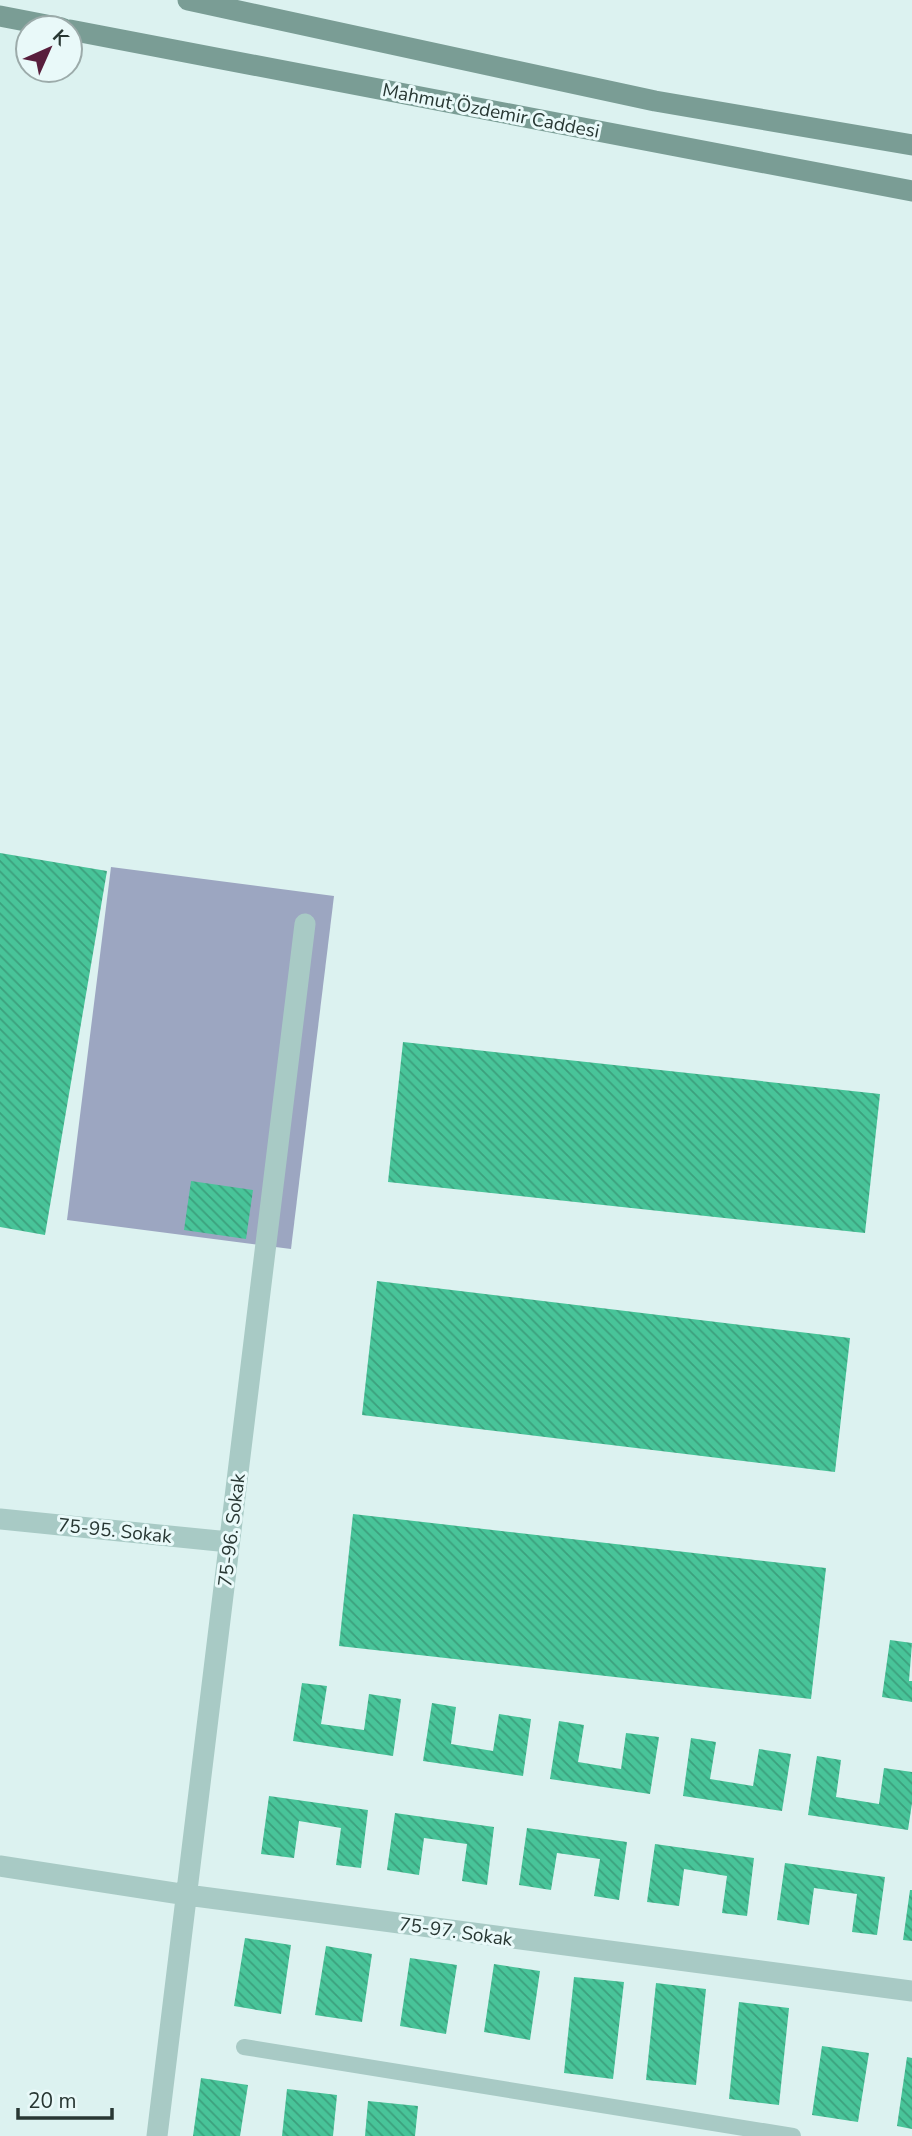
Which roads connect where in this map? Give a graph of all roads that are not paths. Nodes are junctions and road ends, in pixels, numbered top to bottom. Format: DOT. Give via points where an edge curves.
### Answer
graph roads {
  1 [pos="188,0"];
  2 [pos="84,33"];
  3 [pos="912,145"];
  4 [pos="912,191"];
  5 [pos="305,924"];
  6 [pos="0,1519"];
  7 [pos="229,1542"];
  8 [pos="0,1866"];
  9 [pos="187,1895"];
  10 [pos="912,1991"];
  11 [pos="244,2047"];
  12 [pos="157,2136"];
  13 [pos="793,2136"];
  1 -- 3 [label="street" via="654,101"];
  2 -- 4 [label="street, Mahmut Özdemir Caddesi"];
  5 -- 7 [label="street, 75-96. Sokak"];
  6 -- 7 [label="street, 75-95. Sokak"];
  7 -- 9 [label="street, 75-96. Sokak"];
  8 -- 9 [label="street, 75-97. Sokak"];
  9 -- 10 [label="street, 75-97. Sokak"];
  9 -- 12 [label="street, 75-96. Sokak"];
  11 -- 13 [label="lane"];
}
